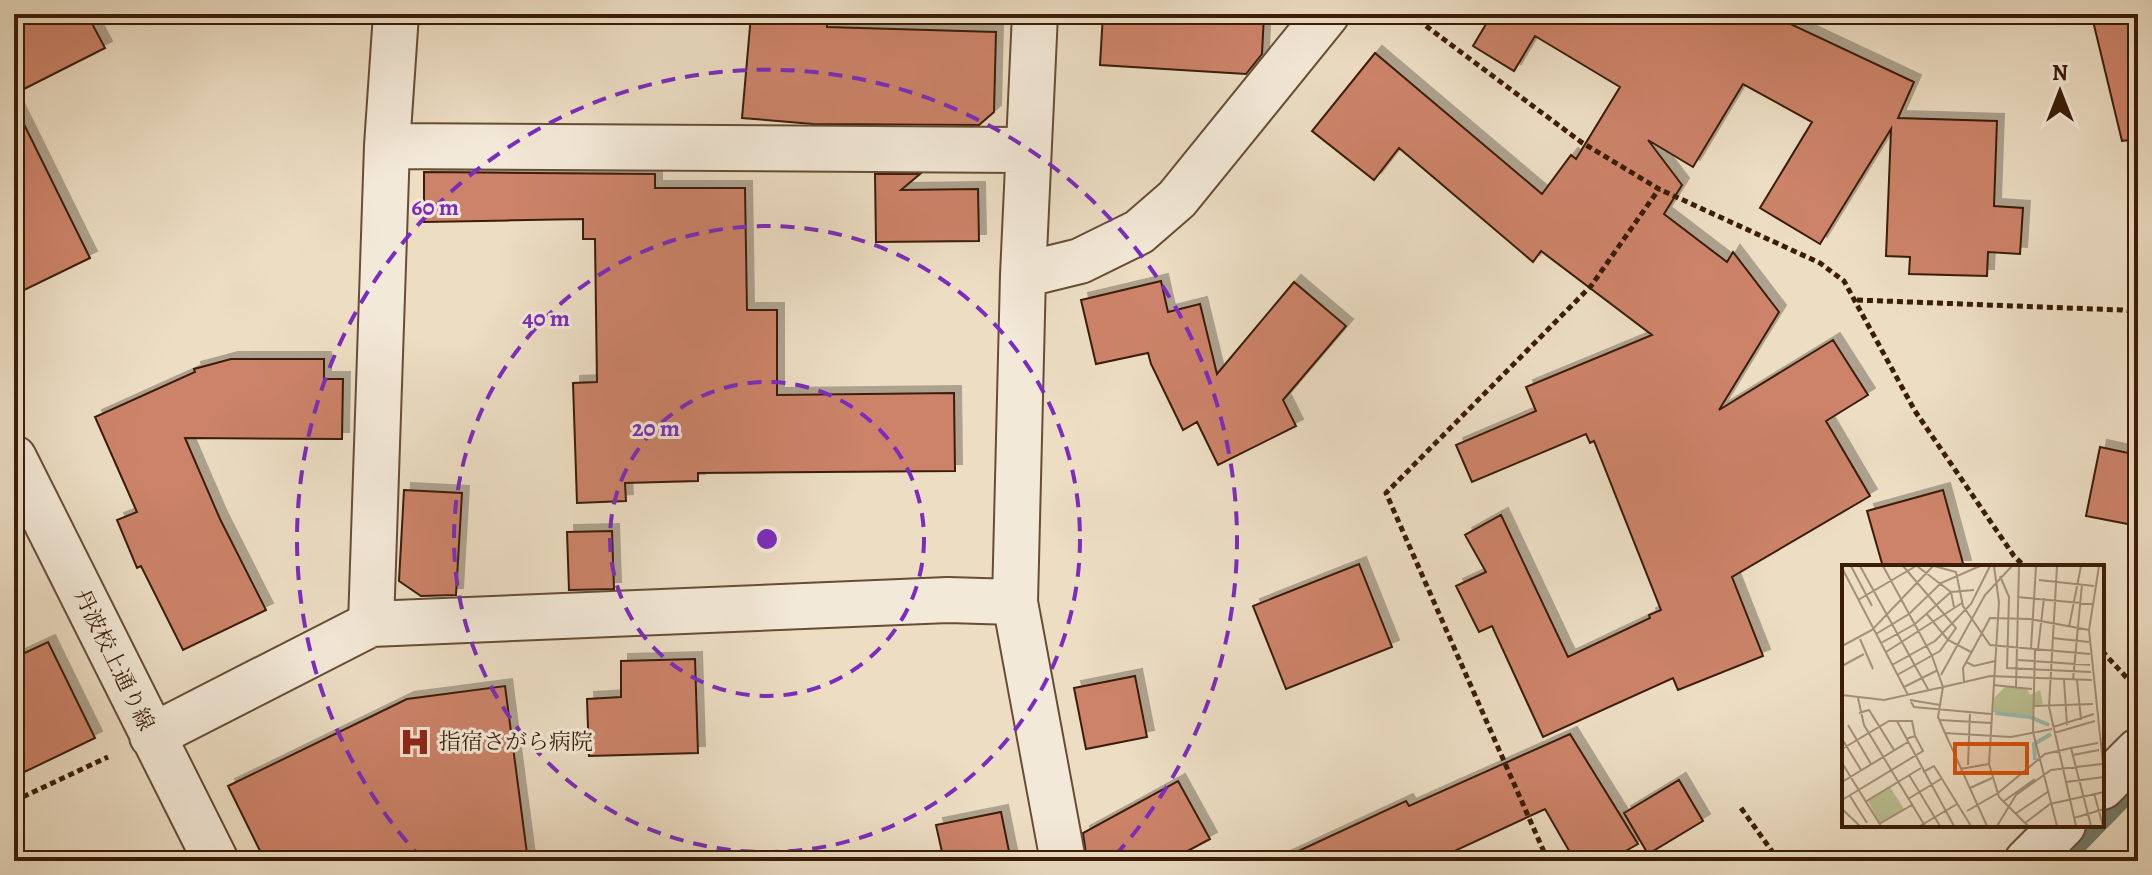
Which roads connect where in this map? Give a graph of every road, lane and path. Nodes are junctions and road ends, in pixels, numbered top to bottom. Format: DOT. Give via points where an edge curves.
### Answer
graph roads {
  1 [pos="396,14"];
  2 [pos="1035,14"];
  3 [pos="1327,14"];
  4 [pos="1410,14"];
  5 [pos="387,146"];
  6 [pos="1028,150"];
  7 [pos="1659,189"];
  8 [pos="1023,275"];
  9 [pos="1856,300"];
  10 [pos="2138,312"];
  11 [pos="14,458"];
  12 [pos="2023,565"];
  13 [pos="1015,602"];
  14 [pos="371,624"];
  15 [pos="2104,653"];
  16 [pos="2138,690"];
  17 [pos="152,736"];
  18 [pos="2138,751"];
  19 [pos="2104,785"];
  20 [pos="14,801"];
  21 [pos="1741,808"];
  22 [pos="2061,827"];
  23 [pos="216,861"];
  24 [pos="1063,861"];
  25 [pos="1548,861"];
  26 [pos="1779,861"];
  27 [pos="2027,861"];
  1 -- 5 [label="street"];
  2 -- 6 [label="street"];
  3 -- 8 [label="street" via="1177,199 1139,232 1080,261"];
  4 -- 7 [label="path" via="1581,142"];
  5 -- 6 [label="street"];
  5 -- 14 [label="street"];
  6 -- 8 [label="street"];
  7 -- 9 [label="path" via="1820,263 1844,281"];
  7 -- 25 [label="path" via="1591,286 1386,493"];
  8 -- 13 [label="street"];
  9 -- 10 [label="path"];
  9 -- 12 [label="path" via="1915,411"];
  11 -- 17 [label="street, 丹波校上通り線"];
  13 -- 14 [label="street" via="948,600"];
  13 -- 24 [label="street"];
  14 -- 17 [label="street"];
  15 -- 16 [label="path"];
  17 -- 20 [label="path"];
  17 -- 23 [label="street, 丹波校上通り線"];
  18 -- 19 [label="street"];
  21 -- 26 [label="path"];
  22 -- 27 [label="street"];
}
